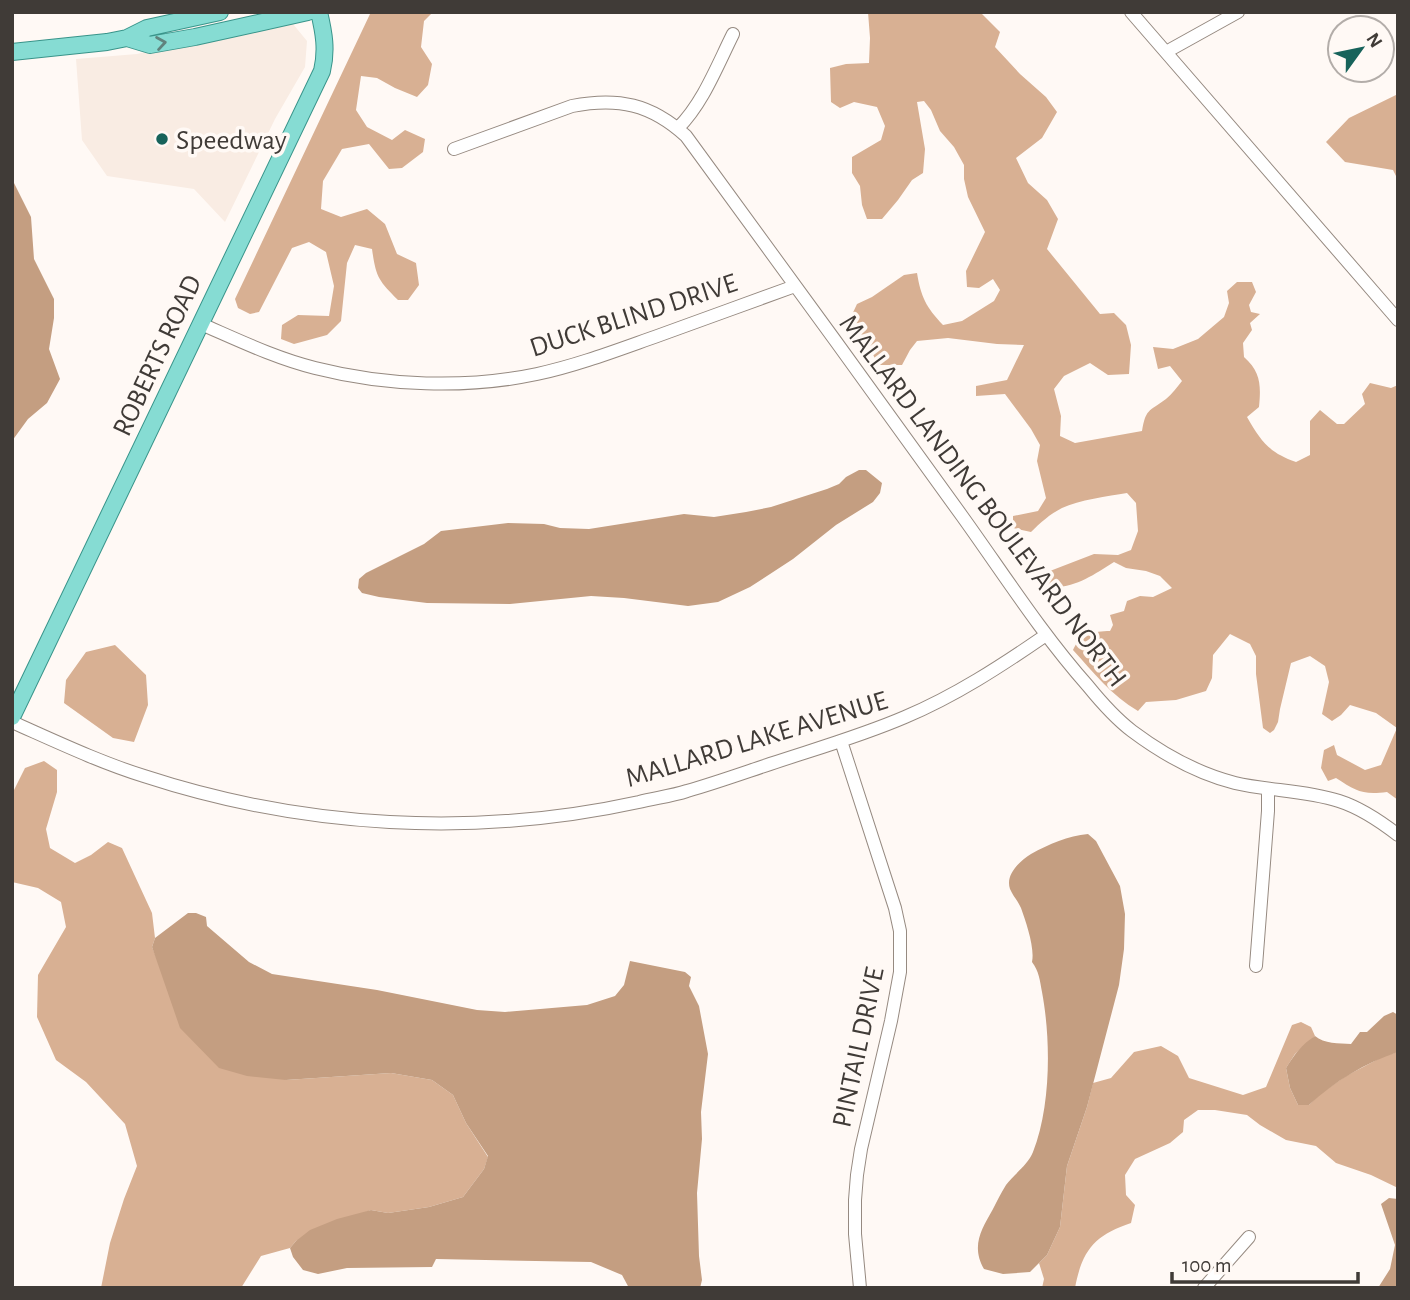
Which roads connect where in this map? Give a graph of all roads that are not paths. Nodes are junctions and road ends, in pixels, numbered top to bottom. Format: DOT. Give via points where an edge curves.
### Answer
graph roads {
  1 [pos="220,12"];
  2 [pos="308,12"];
  3 [pos="319,12"];
  4 [pos="1131,12"];
  5 [pos="1238,12"];
  6 [pos="733,34"];
  7 [pos="127,38"];
  8 [pos="12,52"];
  9 [pos="1166,52"];
  10 [pos="678,128"];
  11 [pos="454,149"];
  12 [pos="795,286"];
  13 [pos="1398,320"];
  14 [pos="201,324"];
  15 [pos="1046,635"];
  16 [pos="12,717"];
  17 [pos="12,722"];
  18 [pos="841,741"];
  19 [pos="1268,790"];
  20 [pos="1398,835"];
  21 [pos="1256,967"];
  22 [pos="1249,1237"];
  23 [pos="860,1288"];
  24 [pos="1203,1288"];
  1 -- 7 [label="main road" via="147,28"];
  7 -- 2 [label="main road, one-way" via="150,45"];
  3 -- 14 [label="main road, ROBERTS ROAD" via="326,42 322,71"];
  4 -- 9 [label="street"];
  5 -- 9 [label="street"];
  6 -- 10 [label="street" via="703,93"];
  7 -- 8 [label="main road"];
  9 -- 13 [label="street"];
  10 -- 11 [label="street" via="638,106 591,103"];
  10 -- 12 [label="street, MALLARD LANDING BOULEVARD NORTH"];
  12 -- 14 [label="street, DUCK BLIND DRIVE" via="559,368 441,384 314,368"];
  12 -- 15 [label="street, MALLARD LANDING BOULEVARD NORTH"];
  14 -- 16 [label="main road, ROBERTS ROAD"];
  15 -- 18 [label="street, MALLARD LAKE AVENUE" via="949,696"];
  15 -- 19 [label="street, MALLARD LANDING BOULEVARD NORTH" via="1107,708 1157,750 1215,778"];
  17 -- 18 [label="street, MALLARD LAKE AVENUE" via="127,771 197,792 299,813 410,824 510,821 613,808 687,791"];
  18 -- 23 [label="street, PINTAIL DRIVE" via="895,908 901,956 857,1175 855,1234"];
  19 -- 20 [label="street, MALLARD LANDING BOULEVARD NORTH" via="1340,801"];
  19 -- 21 [label="street"];
  22 -- 24 [label="street"];
}
